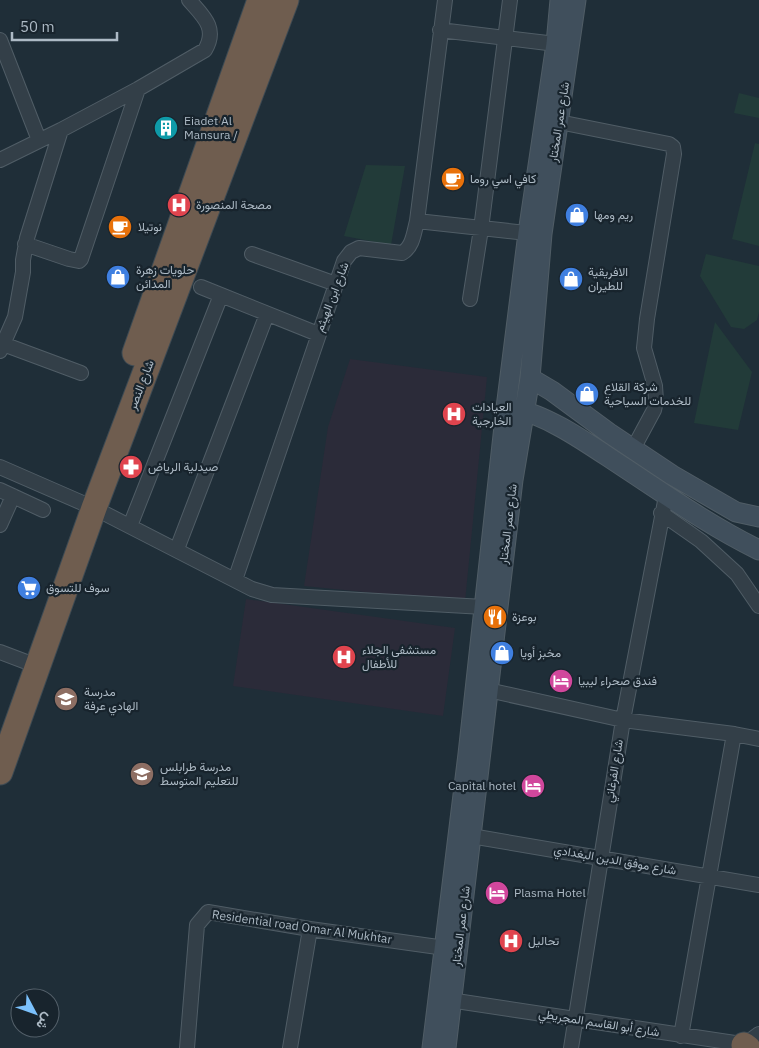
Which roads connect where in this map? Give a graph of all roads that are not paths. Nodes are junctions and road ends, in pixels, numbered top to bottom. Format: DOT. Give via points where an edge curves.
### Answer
graph roads {
  1 [pos="189,0"];
  2 [pos="260,0"];
  3 [pos="286,0"];
  4 [pos="445,0"];
  5 [pos="510,0"];
  6 [pos="560,0"];
  7 [pos="576,0"];
  8 [pos="440,30"];
  9 [pos="504,38"];
  10 [pos="0,40"];
  11 [pos="556,44"];
  12 [pos="4,63"];
  13 [pos="138,90"];
  14 [pos="559,122"];
  15 [pos="61,130"];
  16 [pos="40,140"];
  17 [pos="0,160"];
  18 [pos="416,221"];
  19 [pos="480,229"];
  20 [pos="535,234"];
  21 [pos="25,244"];
  22 [pos="252,254"];
  23 [pos="336,284"];
  24 [pos="201,287"];
  25 [pos="221,295"];
  26 [pos="470,299"];
  27 [pos="267,314"];
  28 [pos="318,334"];
  29 [pos="2,348"];
  30 [pos="81,373"];
  31 [pos="530,378"];
  32 [pos="506,408"];
  33 [pos="525,411"];
  34 [pos="632,449"];
  35 [pos="0,467"];
  36 [pos="7,493"];
  37 [pos="664,504"];
  38 [pos="88,506"];
  39 [pos="43,510"];
  40 [pos="759,517"];
  41 [pos="0,525"];
  42 [pos="501,525"];
  43 [pos="130,526"];
  44 [pos="177,549"];
  45 [pos="759,550"];
  46 [pos="235,580"];
  47 [pos="759,606"];
  48 [pos="484,608"];
  49 [pos="0,652"];
  50 [pos="32,664"];
  51 [pos="488,690"];
  52 [pos="623,720"];
  53 [pos="734,734"];
  54 [pos="0,736"];
  55 [pos="759,739"];
  56 [pos="1,763"];
  57 [pos="471,836"];
  58 [pos="600,858"];
  59 [pos="709,876"];
  60 [pos="759,885"];
  61 [pos="310,929"];
  62 [pos="445,948"];
  63 [pos="445,999"];
  64 [pos="575,1020"];
  65 [pos="681,1036"];
  66 [pos="751,1044"];
  67 [pos="187,1048"];
  68 [pos="290,1048"];
  69 [pos="432,1048"];
  70 [pos="446,1048"];
  71 [pos="571,1048"];
  1 -- 13 [label="street" via="207,20 210,42 205,50"];
  2 -- 38 [label="highway, شارع النصر"];
  3 -- 38 [label="highway, شارع النصر"];
  4 -- 8 [label="street, شارع ابن الهيثم"];
  5 -- 9 [label="street"];
  6 -- 11 [label="main road, شارع عمر المختار"];
  7 -- 14 [label="main road, شارع عمر المختار"];
  8 -- 9 [label="street"];
  8 -- 18 [label="street, شارع ابن الهيثم"];
  9 -- 11 [label="street"];
  9 -- 19 [label="street"];
  10 -- 12 [label="street"];
  11 -- 20 [label="main road, شارع عمر المختار"];
  12 -- 16 [label="street"];
  13 -- 15 [label="street"];
  13 -- 21 [label="street" via="81,259 69,259"];
  14 -- 20 [label="main road, شارع عمر المختار"];
  14 -- 34 [label="street" via="669,144 673,148 644,348 656,401"];
  15 -- 16 [label="street"];
  15 -- 21 [label="street"];
  16 -- 17 [label="street"];
  18 -- 19 [label="street"];
  18 -- 23 [label="street, شارع ابن الهيثم" via="411,244 406,250 396,253 360,248 351,252"];
  19 -- 20 [label="street"];
  19 -- 26 [label="street"];
  20 -- 31 [label="main road, شارع عمر المختار"];
  20 -- 32 [label="main road, شارع عمر المختار"];
  21 -- 29 [label="street" via="18,302"];
  22 -- 23 [label="street"];
  23 -- 28 [label="street, شارع ابن الهيثم"];
  24 -- 25 [label="street"];
  25 -- 27 [label="street"];
  25 -- 43 [label="street"];
  27 -- 28 [label="street"];
  27 -- 44 [label="street"];
  28 -- 46 [label="street, شارع ابن الهيثم"];
  29 -- 30 [label="street"];
  31 -- 33 [label="main road, شارع عمر المختار"];
  31 -- 34 [label="main road"];
  32 -- 33 [label="main road"];
  32 -- 42 [label="main road, شارع عمر المختار"];
  33 -- 37 [label="main road" via="594,448"];
  33 -- 42 [label="main road, شارع عمر المختار"];
  34 -- 40 [label="main road" via="736,512"];
  35 -- 38 [label="street"];
  36 -- 39 [label="street"];
  36 -- 41 [label="street"];
  37 -- 45 [label="main road" via="697,516"];
  37 -- 47 [label="street" via="737,574"];
  37 -- 52 [label="street, شارع الفرغاني"];
  38 -- 43 [label="street"];
  38 -- 50 [label="highway, شارع النصر"];
  42 -- 48 [label="main road, شارع عمر المختار"];
  42 -- 51 [label="main road, شارع عمر المختار"];
  43 -- 44 [label="street"];
  44 -- 46 [label="street"];
  46 -- 48 [label="street" via="272,596"];
  48 -- 62 [label="main road, شارع عمر المختار"];
  49 -- 50 [label="street"];
  50 -- 54 [label="highway, شارع النصر"];
  50 -- 56 [label="highway, شارع النصر"];
  51 -- 52 [label="street"];
  51 -- 57 [label="main road, شارع عمر المختار"];
  52 -- 53 [label="street"];
  52 -- 58 [label="street, شارع الفرغاني"];
  53 -- 55 [label="street"];
  53 -- 59 [label="street"];
  57 -- 58 [label="street, شارع موفق الدين البغدادي"];
  57 -- 63 [label="main road, شارع عمر المختار"];
  58 -- 59 [label="street, شارع موفق الدين البغدادي"];
  58 -- 64 [label="street, شارع الفرغاني"];
  59 -- 60 [label="street, شارع موفق الدين البغدادي"];
  59 -- 65 [label="street"];
  61 -- 62 [label="street, Residential road Omar Al Mukhtar"];
  61 -- 67 [label="street, Residential road Omar Al Mukhtar" via="208,912 197,925"];
  61 -- 68 [label="street"];
  62 -- 63 [label="main road, شارع عمر المختار"];
  63 -- 64 [label="street, شارع أبو القاسم المجريطي"];
  63 -- 69 [label="main road, شارع عمر المختار"];
  63 -- 70 [label="main road, شارع عمر المختار"];
  64 -- 65 [label="street, شارع أبو القاسم المجريطي"];
  64 -- 71 [label="street, شارع الفرغاني"];
  65 -- 66 [label="street, شارع أبو القاسم المجريطي"];
}
